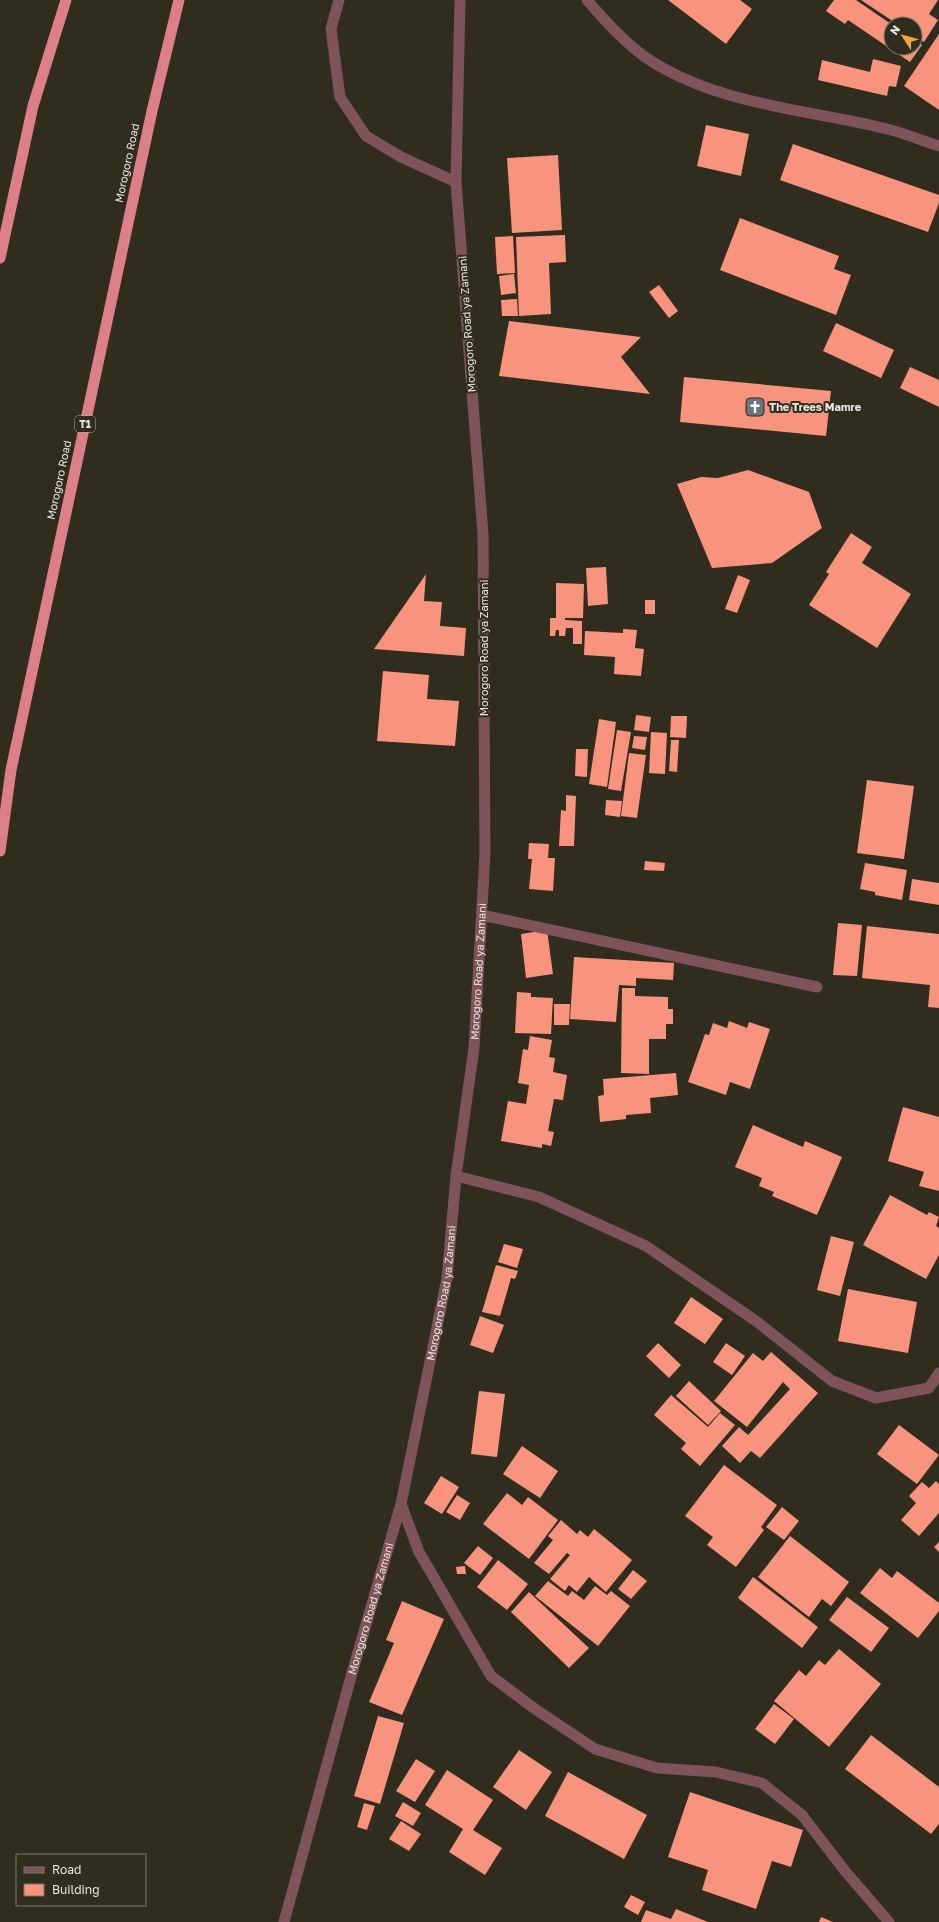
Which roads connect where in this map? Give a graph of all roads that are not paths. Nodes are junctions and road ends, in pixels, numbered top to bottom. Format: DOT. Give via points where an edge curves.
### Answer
graph roads {
  1 [pos="66,0"];
  2 [pos="179,0"];
  3 [pos="339,0"];
  4 [pos="460,0"];
  5 [pos="587,0"];
  6 [pos="939,146"];
  7 [pos="456,182"];
  8 [pos="0,258"];
  9 [pos="0,850"];
  10 [pos="482,915"];
  11 [pos="817,987"];
  12 [pos="456,1176"];
  13 [pos="939,1373"];
  14 [pos="401,1504"];
  15 [pos="284,1922"];
  16 [pos="889,1922"];
  1 -- 8 [label="highway" via="33,106"];
  2 -- 9 [label="highway, Morogoro Road / T1" via="152,111 11,770"];
  3 -- 7 [label="street" via="331,29 340,97 366,136 402,158"];
  4 -- 7 [label="street, Morogoro Road ya Zamani"];
  5 -- 6 [label="street" via="607,24 645,57 687,80 734,96 889,129"];
  7 -- 10 [label="street, Morogoro Road ya Zamani" via="483,534 485,854"];
  10 -- 11 [label="street"];
  10 -- 12 [label="street, Morogoro Road ya Zamani" via="474,1048"];
  12 -- 13 [label="street" via="539,1196 646,1246 756,1321 832,1381 876,1398 929,1388"];
  12 -- 14 [label="street, Morogoro Road ya Zamani" via="447,1278"];
  14 -- 15 [label="street, Morogoro Road ya Zamani"];
  14 -- 16 [label="street" via="419,1552 491,1676 596,1749 657,1768 716,1772 762,1783 802,1815"];
}
